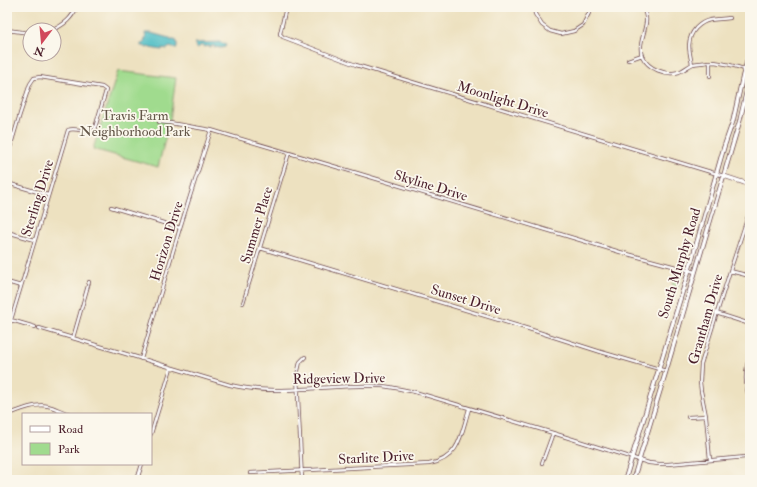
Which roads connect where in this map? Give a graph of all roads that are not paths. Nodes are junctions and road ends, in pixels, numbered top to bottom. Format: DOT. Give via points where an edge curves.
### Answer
graph roads {
  1 [pos="77,7"];
  2 [pos="286,7"];
  3 [pos="445,7"];
  4 [pos="470,7"];
  5 [pos="534,7"];
  6 [pos="592,7"];
  7 [pos="643,7"];
  8 [pos="730,18"];
  9 [pos="62,26"];
  10 [pos="7,30"];
  11 [pos="22,32"];
  12 [pos="750,52"];
  13 [pos="642,55"];
  14 [pos="628,60"];
  15 [pos="710,62"];
  16 [pos="692,64"];
  17 [pos="745,69"];
  18 [pos="750,71"];
  19 [pos="710,76"];
  20 [pos="750,76"];
  21 [pos="160,122"];
  22 [pos="210,130"];
  23 [pos="7,133"];
  24 [pos="14,135"];
  25 [pos="288,153"];
  26 [pos="7,158"];
  27 [pos="717,173"];
  28 [pos="724,176"];
  29 [pos="7,183"];
  30 [pos="750,186"];
  31 [pos="48,195"];
  32 [pos="111,207"];
  33 [pos="750,210"];
  34 [pos="180,228"];
  35 [pos="744,228"];
  36 [pos="750,229"];
  37 [pos="7,232"];
  38 [pos="35,240"];
  39 [pos="260,248"];
  40 [pos="689,270"];
  41 [pos="730,271"];
  42 [pos="695,272"];
  43 [pos="750,276"];
  44 [pos="7,282"];
  45 [pos="89,282"];
  46 [pos="21,286"];
  47 [pos="243,303"];
  48 [pos="716,313"];
  49 [pos="11,320"];
  50 [pos="750,324"];
  51 [pos="7,327"];
  52 [pos="35,327"];
  53 [pos="39,328"];
  54 [pos="73,338"];
  55 [pos="750,354"];
  56 [pos="305,357"];
  57 [pos="141,359"];
  58 [pos="171,368"];
  59 [pos="658,369"];
  60 [pos="666,371"];
  61 [pos="298,389"];
  62 [pos="750,403"];
  63 [pos="469,409"];
  64 [pos="67,413"];
  65 [pos="7,415"];
  66 [pos="706,416"];
  67 [pos="688,417"];
  68 [pos="152,431"];
  69 [pos="553,433"];
  70 [pos="750,456"];
  71 [pos="632,458"];
  72 [pos="639,460"];
  73 [pos="710,460"];
  74 [pos="542,463"];
  75 [pos="142,465"];
  76 [pos="301,471"];
  77 [pos="250,473"];
  78 [pos="137,480"];
  79 [pos="302,480"];
  80 [pos="625,480"];
  81 [pos="633,480"];
  1 -- 9 [label="street"];
  2 -- 27 [label="street, Moonlight Drive" via="280,34 313,49 356,65"];
  3 -- 4 [label="street" via="458,10"];
  5 -- 6 [label="street" via="542,25 561,34 574,32 583,25"];
  7 -- 13 [label="street" via="646,21"];
  8 -- 16 [label="street" via="703,22 693,31 689,44"];
  10 -- 11 [label="street"];
  12 -- 17 [label="main road, South Murphy Road"];
  13 -- 14 [label="street"];
  13 -- 16 [label="street" via="647,63 666,73 681,71"];
  15 -- 16 [label="street"];
  15 -- 17 [label="street"];
  15 -- 19 [label="street"];
  17 -- 18 [label="main road"];
  17 -- 27 [label="main road, South Murphy Road"];
  20 -- 28 [label="main road, South Murphy Road"];
  21 -- 22 [label="street, Skyline Drive"];
  22 -- 25 [label="street, Skyline Drive"];
  22 -- 34 [label="street, Horizon Drive"];
  23 -- 24 [label="street"];
  24 -- 26 [label="street"];
  24 -- 31 [label="street, Sterling Drive" via="34,78 102,87 106,90 94,131 68,130"];
  25 -- 39 [label="street, Summer Place"];
  25 -- 40 [label="street, Skyline Drive" via="620,252"];
  27 -- 28 [label="street, Moonlight Drive"];
  27 -- 40 [label="main road, South Murphy Road"];
  28 -- 30 [label="main road"];
  28 -- 42 [label="main road, South Murphy Road"];
  29 -- 31 [label="street"];
  31 -- 38 [label="street, Sterling Drive"];
  32 -- 34 [label="street"];
  33 -- 35 [label="street, Grantham Drive"];
  34 -- 57 [label="street, Horizon Drive"];
  35 -- 36 [label="street"];
  35 -- 41 [label="street, Grantham Drive"];
  37 -- 38 [label="street"];
  38 -- 46 [label="street, Sterling Drive"];
  39 -- 47 [label="street, Summer Place"];
  39 -- 59 [label="street, Sunset Drive"];
  40 -- 42 [label="street, Skyline Drive"];
  40 -- 59 [label="main road, South Murphy Road"];
  41 -- 43 [label="street"];
  41 -- 48 [label="street, Grantham Drive"];
  42 -- 60 [label="main road, South Murphy Road"];
  44 -- 46 [label="street"];
  45 -- 54 [label="street"];
  46 -- 49 [label="street, Sterling Drive"];
  48 -- 50 [label="street"];
  48 -- 66 [label="street, Grantham Drive" via="700,373"];
  49 -- 51 [label="street, Sterling Drive"];
  49 -- 52 [label="street"];
  53 -- 54 [label="street, Ridgeview Drive"];
  54 -- 57 [label="street, Ridgeview Drive"];
  55 -- 62 [label="street" via="745,381"];
  56 -- 61 [label="street" via="299,365"];
  57 -- 58 [label="street, Ridgeview Drive"];
  58 -- 61 [label="street, Ridgeview Drive" via="245,388"];
  58 -- 68 [label="street"];
  59 -- 60 [label="street, Sunset Drive"];
  59 -- 71 [label="main road, South Murphy Road"];
  60 -- 72 [label="main road, South Murphy Road"];
  61 -- 63 [label="street, Ridgeview Drive" via="384,386 415,392"];
  61 -- 76 [label="street"];
  63 -- 69 [label="street, Ridgeview Drive"];
  63 -- 76 [label="street, Starlite Drive" via="457,448 447,458 436,463"];
  64 -- 65 [label="street" via="40,405"];
  66 -- 67 [label="street"];
  66 -- 73 [label="street, Grantham Drive"];
  69 -- 71 [label="street, Ridgeview Drive"];
  69 -- 74 [label="street"];
  70 -- 73 [label="street, Ridgeview Drive"];
  71 -- 72 [label="street, Ridgeview Drive"];
  71 -- 80 [label="main road, South Murphy Road"];
  72 -- 73 [label="street, Ridgeview Drive" via="659,464"];
  72 -- 81 [label="main road, South Murphy Road"];
  75 -- 78 [label="street"];
  76 -- 77 [label="street, Starlite Drive"];
  76 -- 79 [label="street"];
}
